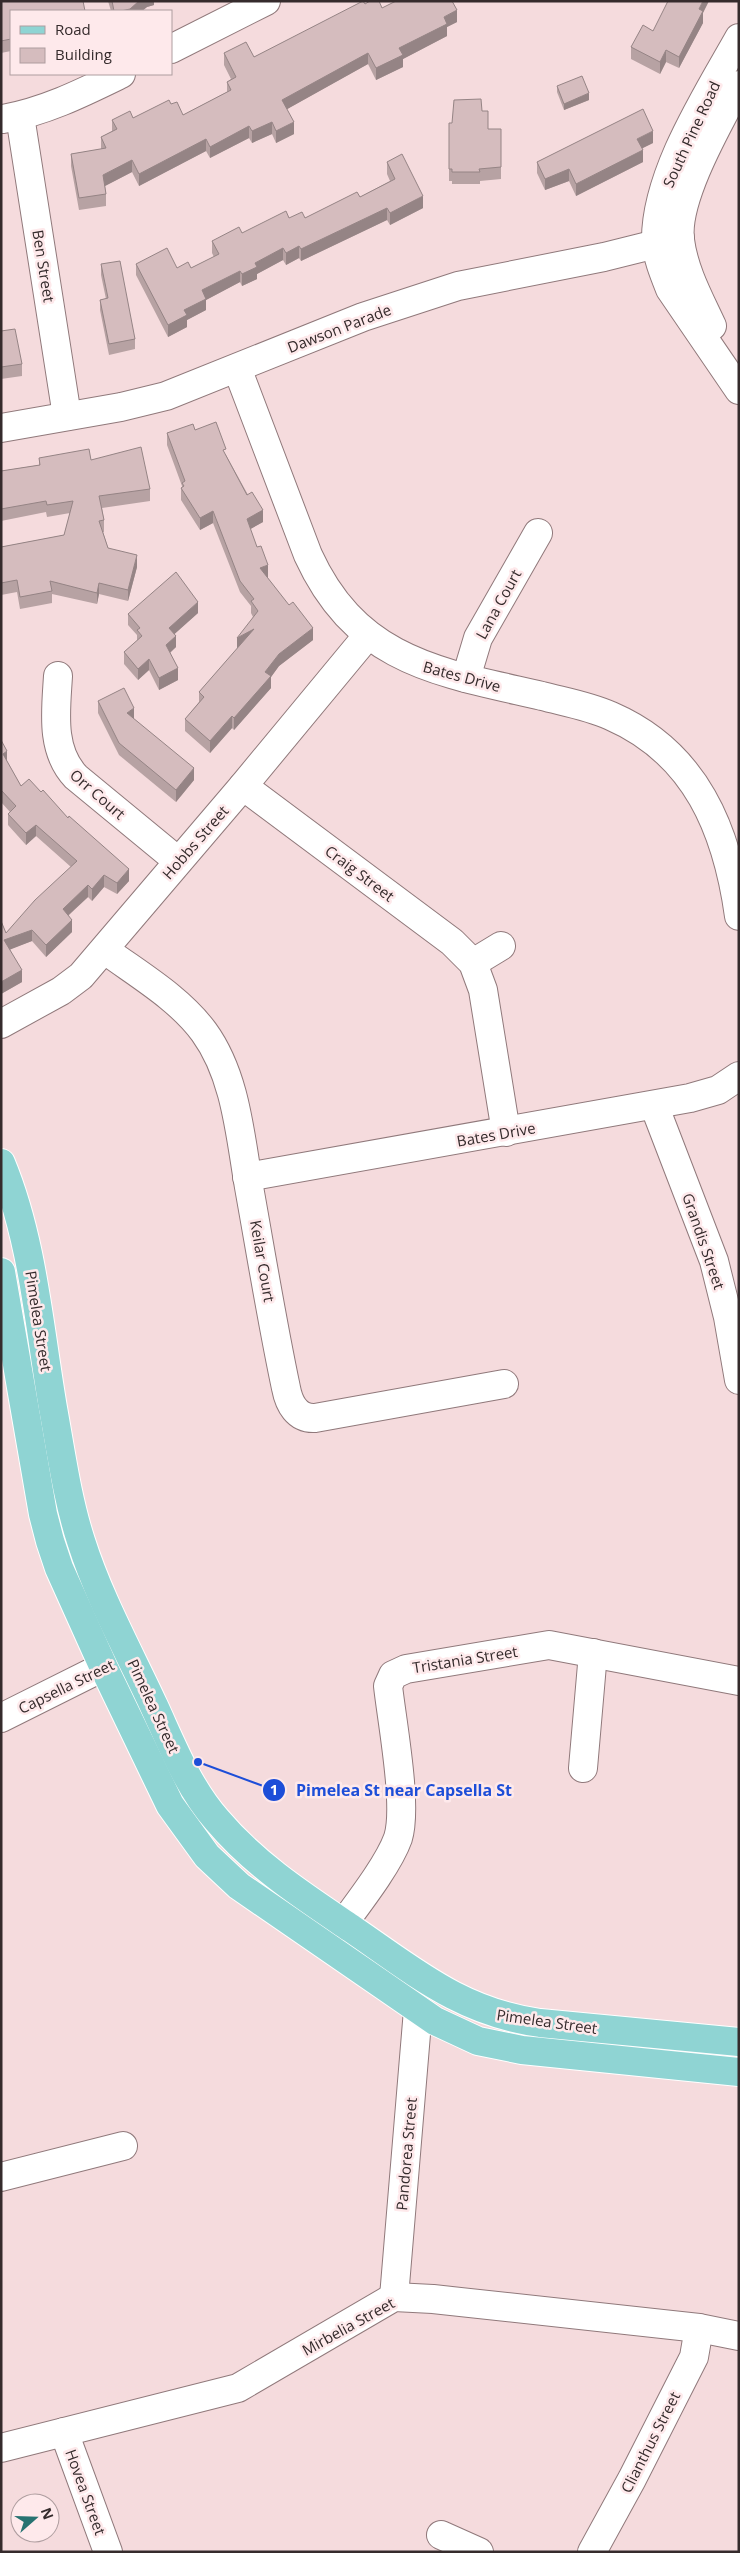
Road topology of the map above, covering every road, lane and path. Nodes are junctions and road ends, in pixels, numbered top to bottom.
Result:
1 (266, 1) edge
2 (739, 38) edge
3 (172, 48) edge
4 (119, 75) edge
5 (739, 85) edge
6 (10, 117) edge
7 (668, 241) junction
8 (237, 368) junction
9 (739, 384) edge
10 (739, 390) edge
11 (67, 416) junction
12 (1, 428) edge
13 (538, 533) dead end
14 (368, 635) junction
15 (58, 676) dead end
16 (466, 678) junction
17 (244, 786) junction
18 (178, 861) junction
19 (739, 916) edge
20 (501, 946) dead end
21 (105, 950) junction
22 (473, 963) junction
23 (1, 1024) edge
24 (739, 1076) edge
25 (654, 1105) junction
26 (506, 1132) junction
27 (1, 1163) edge
28 (248, 1177) junction
29 (1, 1272) edge
30 (739, 1380) edge
31 (504, 1384) dead end
32 (593, 1653) junction
33 (130, 1654) junction
34 (104, 1668) junction
35 (739, 1681) edge
36 (1, 1718) edge
37 (583, 1768) dead end
38 (343, 1923) junction
39 (328, 1946) junction
40 (418, 2010) junction
41 (739, 2042) edge
42 (739, 2072) edge
43 (123, 2146) dead end
44 (1, 2177) edge
45 (394, 2297) junction
46 (699, 2328) junction
47 (739, 2336) edge
48 (64, 2432) junction
49 (1, 2448) edge
50 (441, 2535) dead end
51 (108, 2552) edge
52 (479, 2552) edge
53 (592, 2552) edge

1 - 3 street
2 - 7 street, South Pine Road
4 - 6 street
5 - 7 street, South Pine Road
6 - 11 street, Ben Street
7 - 8 street, Dawson Parade
7 - 9 street, South Pine Road
7 - 10 street, South Pine Road
8 - 11 street, Dawson Parade
8 - 14 street, Bates Drive
11 - 12 street, Dawson Parade
13 - 16 street, Lana Court
14 - 16 street, Bates Drive
14 - 17 street, Hobbs Street
15 - 18 street, Orr Court
16 - 19 street, Bates Drive
17 - 18 street, Hobbs Street
17 - 22 street, Craig Street
18 - 21 street, Hobbs Street
20 - 22 street
21 - 23 street, Hobbs Street
21 - 28 street, Keilar Court
22 - 26 street, Craig Street
24 - 25 street, Bates Drive
25 - 26 street, Bates Drive
25 - 30 street, Grandis Street
26 - 28 street, Bates Drive
27 - 33 main road, Pimelea Street
28 - 31 street, Keilar Court
29 - 34 main road, Pimelea Street
32 - 35 street, Tristania Street
32 - 37 street
32 - 38 street, Tristania Street
33 - 34 street, Capsella Street
33 - 38 main road, Pimelea Street
34 - 36 street, Capsella Street
34 - 39 main road, Pimelea Street
38 - 39 street, Tristania Street
38 - 41 main road, Pimelea Street
39 - 40 main road, Pimelea Street
40 - 42 main road, Pimelea Street
40 - 45 street, Pandorea Street
43 - 44 street
45 - 46 street, Mirbelia Street
45 - 48 street, Mirbelia Street
46 - 47 street, Mirbelia Street
46 - 53 street, Clianthus Street
48 - 49 street, Mirbelia Street
48 - 51 street, Hovea Street
50 - 52 street

